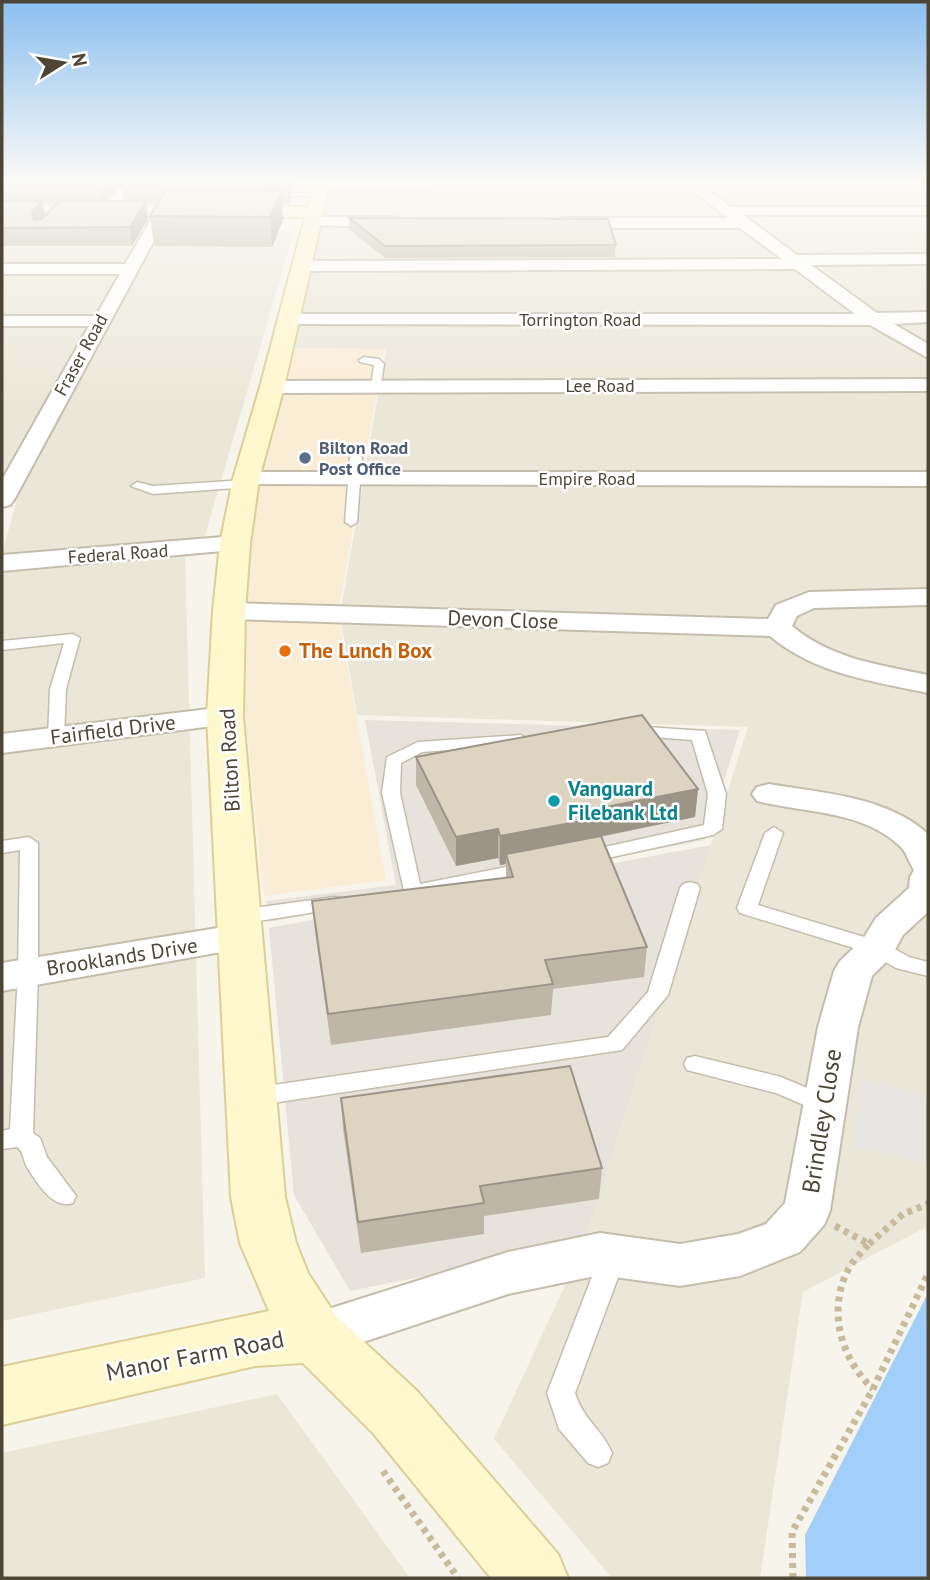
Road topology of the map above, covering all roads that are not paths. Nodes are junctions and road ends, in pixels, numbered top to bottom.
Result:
1 (137, 256) edge
2 (304, 256) edge
3 (791, 256) edge
4 (928, 259) edge
5 (800, 262) junction
6 (301, 266) junction
7 (2, 269) edge
8 (129, 269) junction
9 (928, 317) edge
10 (872, 318) junction
11 (288, 319) junction
12 (2, 321) edge
13 (100, 321) junction
14 (928, 352) edge
15 (364, 360) dead end
16 (928, 385) edge
17 (272, 387) junction
18 (376, 387) junction
19 (356, 468) junction
20 (928, 479) edge
21 (246, 482) junction
22 (137, 486) dead end
23 (2, 500) edge
24 (351, 522) dead end
25 (235, 544) junction
26 (2, 563) edge
27 (928, 597) edge
28 (229, 611) junction
29 (777, 628) junction
30 (2, 645) edge
31 (928, 684) edge
32 (225, 716) junction
33 (615, 732) edge
34 (56, 737) junction
35 (545, 738) edge
36 (2, 744) edge
37 (769, 794) dead end
38 (792, 818) junction
39 (2, 847) edge
40 (927, 857) edge
41 (569, 861) edge
42 (543, 866) edge
43 (690, 888) dead end
44 (358, 900) edge
45 (241, 927) junction
46 (877, 948) junction
47 (928, 968) edge
48 (15, 975) edge
49 (695, 1064) dead end
50 (252, 1097) junction
51 (825, 1105) junction
52 (11, 1139) edge
53 (64, 1196) dead end
54 (613, 1256) junction
55 (315, 1335) junction
56 (2, 1396) edge
57 (598, 1453) dead end
58 (534, 1578) edge

1 - 8 street, Fraser Road
2 - 6 street, Bilton Road
3 - 5 street
4 - 5 street
5 - 6 street
5 - 10 street
6 - 11 street, Bilton Road
7 - 8 street
8 - 13 street, Fraser Road
9 - 10 street, Torrington Road
10 - 11 street, Torrington Road
10 - 14 street
11 - 17 street, Bilton Road
12 - 13 street
13 - 23 street, Fraser Road
15 - 18 lane
16 - 18 street, Lee Road
17 - 18 street, Lee Road
17 - 21 street, Bilton Road
19 - 20 street, Empire Road
19 - 21 street, Empire Road
19 - 24 lane
21 - 22 lane
21 - 25 street, Bilton Road
25 - 26 street, Federal Road
25 - 28 street, Bilton Road
27 - 29 street
28 - 29 street, Devon Close
28 - 32 street, Bilton Road
29 - 31 street
30 - 34 lane
32 - 34 street, Fairfield Drive
32 - 45 street, Bilton Road
33 - 41 lane
34 - 36 street, Fairfield Drive
35 - 42 lane
37 - 38 street, Brindley Close
38 - 40 street, Brindley Close
38 - 46 lane
39 - 48 lane
40 - 46 street, Brindley Close
43 - 50 lane
44 - 45 lane
45 - 48 street, Brooklands Drive
45 - 50 street, Bilton Road
46 - 47 lane
46 - 51 street, Brindley Close
48 - 52 lane
49 - 51 lane
50 - 55 street, Bilton Road
51 - 54 street, Brindley Close
52 - 53 lane
54 - 55 street, Brindley Close
54 - 57 lane
55 - 56 street, Manor Farm Road
55 - 58 street, Manor Farm Road

